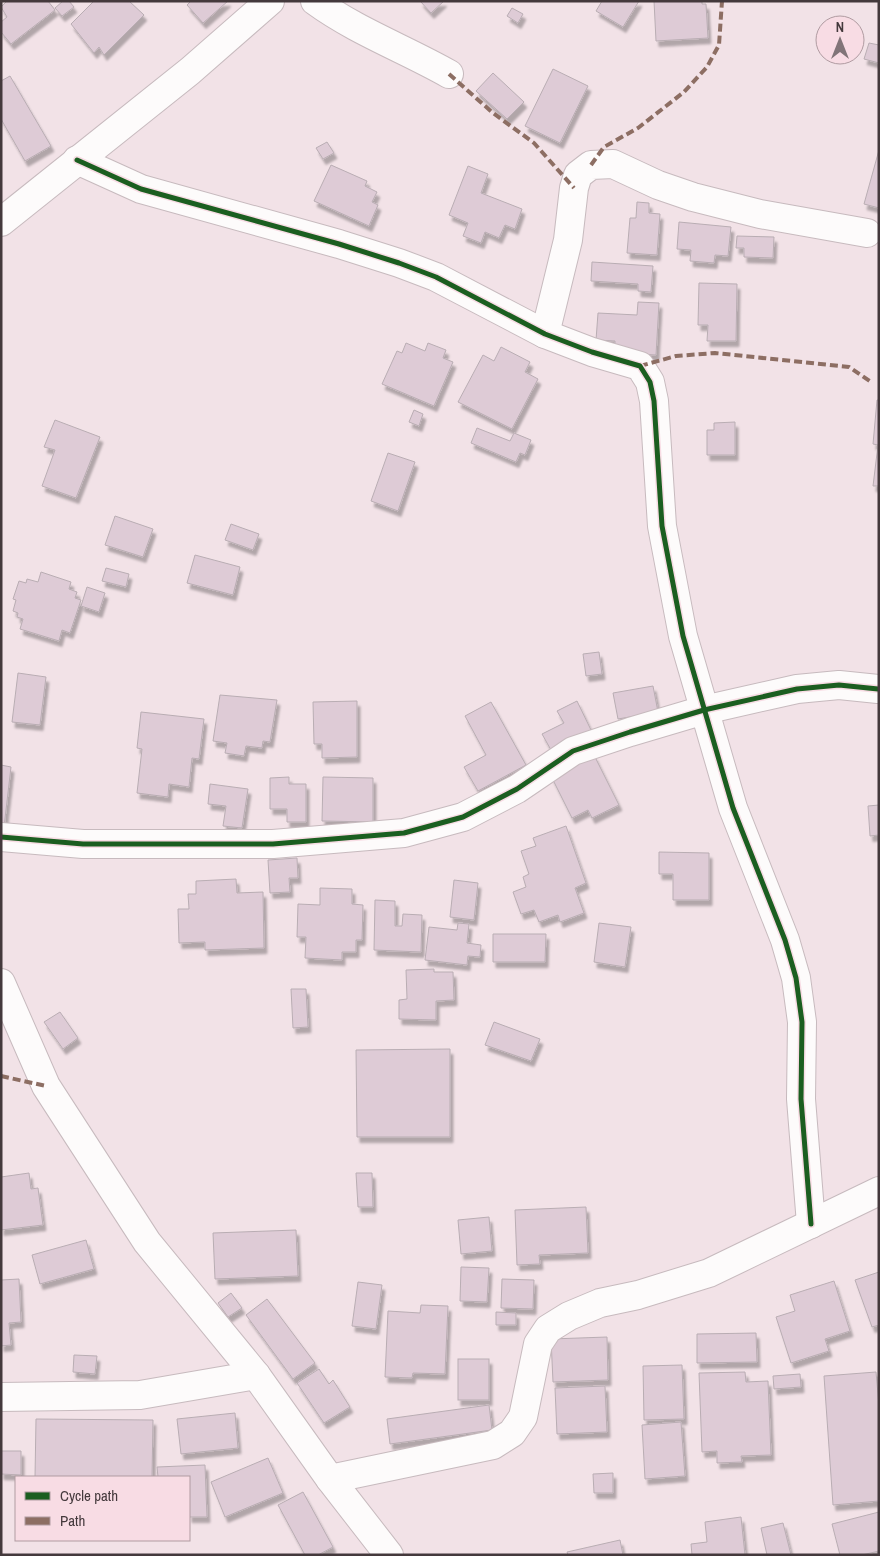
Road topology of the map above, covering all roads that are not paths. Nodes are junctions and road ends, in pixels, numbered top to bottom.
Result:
1 (270, 1) edge
2 (315, 1) edge
3 (449, 74) dead end
4 (77, 160) junction
5 (1, 222) edge
6 (867, 233) dead end
7 (545, 334) junction
8 (878, 689) edge
9 (704, 710) junction
10 (1, 837) edge
11 (1, 983) edge
12 (879, 1191) edge
13 (811, 1224) junction
14 (256, 1376) junction
15 (1, 1397) edge
16 (330, 1479) junction
17 (389, 1555) edge

1 - 4 street
2 - 3 street
4 - 5 street
4 - 7 street
6 - 7 street
7 - 9 street
8 - 9 street
9 - 10 street
9 - 13 street
11 - 14 street
12 - 13 street
13 - 16 street
14 - 15 street
14 - 16 street
16 - 17 street

